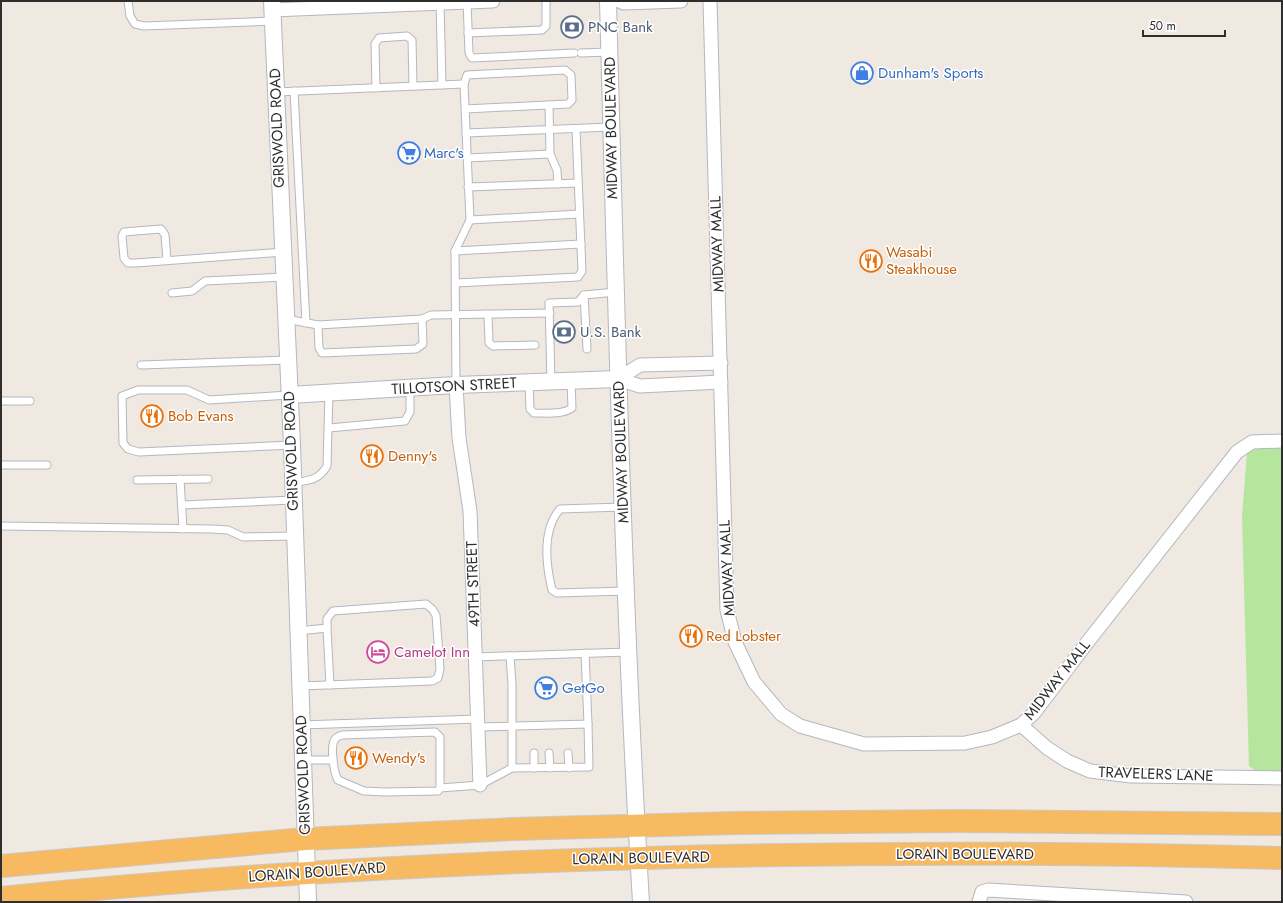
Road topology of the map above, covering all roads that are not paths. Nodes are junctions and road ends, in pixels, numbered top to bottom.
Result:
1 (128, 1) edge
2 (493, 1) edge
3 (546, 1) edge
4 (608, 1) edge
5 (619, 1) edge
6 (681, 1) edge
7 (710, 1) edge
8 (440, 2) edge
9 (467, 2) edge
10 (272, 11) edge
11 (468, 33) junction
12 (609, 52) junction
13 (464, 84) junction
14 (442, 85) junction
15 (413, 86) junction
16 (376, 88) junction
17 (294, 91) junction
18 (276, 92) junction
19 (549, 105) junction
20 (465, 109) junction
21 (610, 127) junction
22 (576, 129) junction
23 (550, 130) junction
24 (466, 133) junction
25 (550, 154) junction
26 (467, 158) junction
27 (578, 183) junction
28 (558, 184) junction
29 (468, 187) junction
30 (579, 214) junction
31 (470, 220) junction
32 (580, 244) junction
33 (455, 250) junction
34 (283, 252) junction
35 (167, 260) junction
36 (284, 277) junction
37 (456, 283) junction
38 (616, 292) junction
39 (172, 293) dead end
40 (584, 295) junction
41 (550, 313) junction
42 (488, 314) junction
43 (457, 315) junction
44 (286, 319) junction
45 (422, 319) junction
46 (306, 323) junction
47 (318, 325) junction
48 (535, 345) dead end
49 (587, 349) dead end
50 (288, 360) junction
51 (721, 362) junction
52 (140, 365) dead end
53 (618, 379) junction
54 (571, 381) junction
55 (529, 382) junction
56 (551, 382) junction
57 (721, 382) junction
58 (456, 385) junction
59 (410, 388) junction
60 (329, 393) junction
61 (289, 395) junction
62 (1, 401) edge
63 (30, 401) dead end
64 (329, 428) junction
65 (1282, 441) edge
66 (292, 445) junction
67 (1, 464) edge
68 (47, 465) dead end
69 (180, 479) junction
70 (208, 479) dead end
71 (137, 480) dead end
72 (293, 483) junction
73 (293, 500) junction
74 (182, 505) junction
75 (622, 507) junction
76 (1, 526) edge
77 (183, 529) junction
78 (295, 536) junction
79 (626, 591) junction
80 (327, 628) junction
81 (298, 631) junction
82 (628, 652) junction
83 (585, 654) junction
84 (510, 656) junction
85 (476, 657) junction
86 (330, 685) junction
87 (300, 686) junction
88 (478, 723) junction
89 (588, 724) junction
90 (301, 725) junction
91 (1021, 725) junction
92 (512, 726) junction
93 (534, 753) dead end
94 (549, 753) dead end
95 (568, 753) dead end
96 (303, 760) junction
97 (333, 760) junction
98 (512, 768) junction
99 (534, 768) junction
100 (550, 768) junction
101 (568, 768) junction
102 (1282, 778) edge
103 (480, 785) junction
104 (440, 788) junction
105 (1282, 824) edge
106 (636, 826) junction
107 (305, 840) junction
108 (638, 856) junction
109 (1282, 858) edge
110 (1, 866) edge
111 (307, 872) junction
112 (981, 897) edge
113 (1, 898) edge
114 (308, 902) edge
115 (641, 902) edge
116 (1186, 902) edge

1 - 10 lane
2 - 9 street
3 - 11 lane
4 - 12 street, MIDWAY BOULEVARD
5 - 6 street
7 - 51 street, MIDWAY MALL
8 - 9 street
8 - 10 street
8 - 14 lane
9 - 11 lane
10 - 18 street, GRISWOLD ROAD
11 - 12 lane
12 - 21 street, MIDWAY BOULEVARD
13 - 14 lane
13 - 19 lane
13 - 20 lane
14 - 15 lane
15 - 16 lane
15 - 16 lane
16 - 17 lane
17 - 18 lane
17 - 46 lane
18 - 34 street, GRISWOLD ROAD
19 - 20 lane
19 - 23 lane
20 - 24 lane
21 - 22 lane
21 - 38 street, MIDWAY BOULEVARD
22 - 23 lane
22 - 27 lane
23 - 24 lane
23 - 25 lane
24 - 26 lane
25 - 26 lane
25 - 28 lane
26 - 29 lane
27 - 28 lane
27 - 30 lane
28 - 29 lane
29 - 31 lane
30 - 31 lane
30 - 32 lane
31 - 33 lane
32 - 33 lane
32 - 37 lane
33 - 37 lane
34 - 35 lane
34 - 36 street, GRISWOLD ROAD
35 - 35 lane
36 - 39 lane
36 - 44 street, GRISWOLD ROAD
37 - 43 lane
38 - 40 lane
38 - 53 street, MIDWAY BOULEVARD
40 - 41 lane
40 - 49 lane
41 - 42 lane
41 - 56 lane
42 - 43 lane
42 - 48 lane
43 - 45 lane
43 - 58 lane
44 - 46 lane
44 - 50 street, GRISWOLD ROAD
45 - 47 lane
45 - 47 lane
46 - 47 lane
50 - 52 lane
50 - 61 street, GRISWOLD ROAD
51 - 53 street
51 - 57 street, MIDWAY MALL
53 - 54 street, TILLOTSON STREET
53 - 57 street, TILLOTSON STREET
53 - 75 street, MIDWAY BOULEVARD
54 - 55 lane
54 - 56 street, TILLOTSON STREET
55 - 56 street, TILLOTSON STREET
55 - 58 street, TILLOTSON STREET
57 - 91 street, MIDWAY MALL
58 - 59 street, TILLOTSON STREET
58 - 85 street, 49TH STREET
59 - 60 street, TILLOTSON STREET
59 - 64 lane
60 - 61 street, TILLOTSON STREET
60 - 64 lane
61 - 66 street, GRISWOLD ROAD
61 - 66 lane
62 - 63 lane
64 - 72 lane
65 - 91 street, MIDWAY MALL
66 - 72 street, GRISWOLD ROAD
67 - 68 lane
69 - 70 lane
69 - 71 lane
69 - 74 lane
72 - 73 street, GRISWOLD ROAD
73 - 74 lane
73 - 78 street, GRISWOLD ROAD
74 - 77 lane
75 - 79 street, MIDWAY BOULEVARD
75 - 79 lane
76 - 77 lane
77 - 78 lane
78 - 81 street, GRISWOLD ROAD
79 - 82 street, MIDWAY BOULEVARD
80 - 81 lane
80 - 86 lane
80 - 86 lane
81 - 87 street, GRISWOLD ROAD
82 - 83 lane
82 - 106 street, MIDWAY BOULEVARD
83 - 84 lane
83 - 89 lane
84 - 85 lane
84 - 92 lane
85 - 88 street, 49TH STREET
86 - 87 lane
87 - 90 street, GRISWOLD ROAD
88 - 90 lane
88 - 92 lane
88 - 103 street, 49TH STREET
89 - 92 lane
89 - 101 lane
90 - 96 street, GRISWOLD ROAD
91 - 102 street, TRAVELERS LANE
92 - 98 lane
93 - 99 lane
94 - 100 lane
95 - 101 lane
96 - 97 lane
96 - 107 street, GRISWOLD ROAD
97 - 104 lane
97 - 104 lane
98 - 99 lane
98 - 103 lane
99 - 100 lane
100 - 101 lane
103 - 104 lane
105 - 106 highway
106 - 107 highway
106 - 108 street, MIDWAY BOULEVARD
107 - 110 highway
107 - 111 street, GRISWOLD ROAD
108 - 109 highway, LORAIN BOULEVARD
108 - 111 highway, LORAIN BOULEVARD
108 - 115 street, MIDWAY BOULEVARD
111 - 113 highway, LORAIN BOULEVARD
111 - 114 street, GRISWOLD ROAD
112 - 116 street

